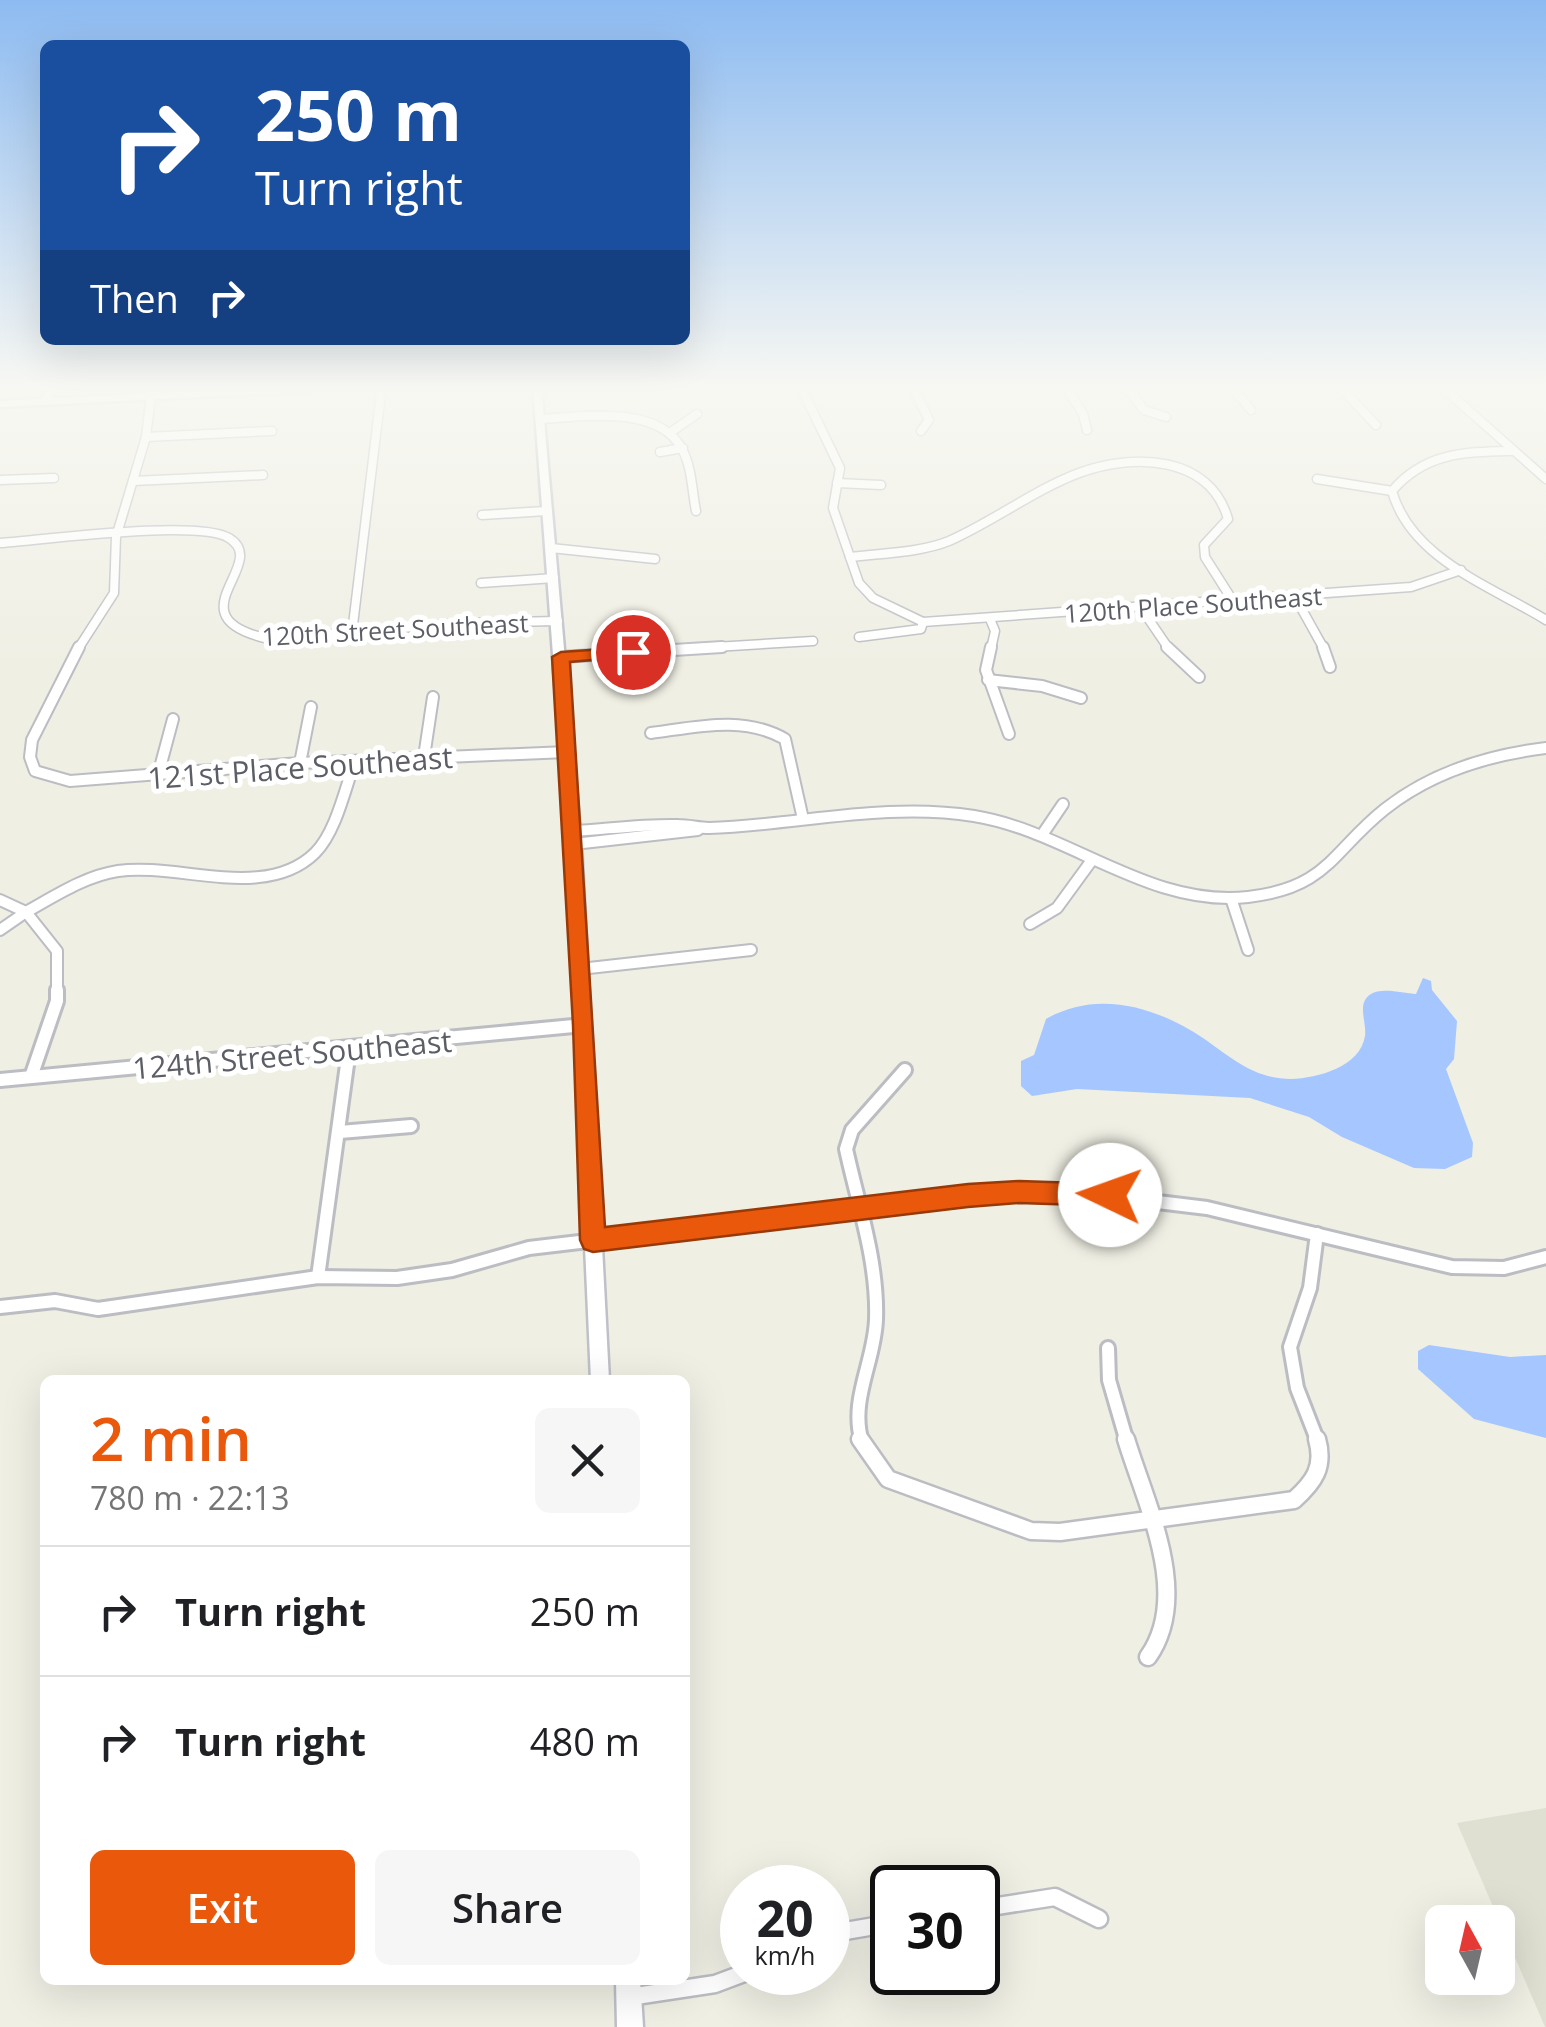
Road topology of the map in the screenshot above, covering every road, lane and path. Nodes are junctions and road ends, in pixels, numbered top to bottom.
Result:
1 (159, 480) edge
2 (371, 480) edge
3 (544, 480) edge
4 (690, 480) edge
5 (838, 480) edge
6 (1069, 480) edge
7 (1206, 480) edge
8 (1317, 480) dead end
9 (1401, 480) edge
10 (133, 481) joint
11 (837, 484) junction
12 (881, 485) dead end
13 (1392, 492) junction
14 (696, 511) dead end
15 (546, 512) junction
16 (482, 515) dead end
17 (116, 536) junction
18 (0, 543) edge
19 (551, 548) junction
20 (850, 558) junction
21 (655, 559) dead end
22 (1461, 570) junction
23 (554, 578) junction
24 (481, 583) dead end
25 (1295, 597) junction
26 (1233, 601) junction
27 (1141, 608) junction
28 (990, 618) junction
29 (1546, 620) edge
30 (558, 621) junction
31 (923, 622) junction
32 (352, 634) junction
33 (859, 637) dead end
34 (813, 641) dead end
35 (561, 657) junction
36 (1330, 667) dead end
37 (1199, 677) dead end
38 (988, 680) junction
39 (433, 697) dead end
40 (1082, 698) dead end
41 (311, 707) dead end
42 (173, 719) dead end
43 (651, 733) dead end
44 (1010, 734) dead end
45 (1546, 748) edge
46 (567, 752) junction
47 (424, 758) junction
48 (355, 760) junction
49 (300, 763) junction
50 (158, 776) junction
51 (1063, 804) dead end
52 (803, 819) junction
53 (1042, 834) junction
54 (573, 837) junction
55 (1092, 860) junction
56 (1231, 898) junction
57 (0, 900) edge
58 (26, 912) junction
59 (1030, 924) dead end
60 (0, 930) edge
61 (751, 950) dead end
62 (1248, 950) dead end
63 (580, 969) junction
64 (584, 1025) junction
65 (350, 1050) junction
66 (905, 1070) dead end
67 (31, 1077) junction
68 (0, 1080) edge
69 (411, 1126) dead end
70 (340, 1132) junction
71 (858, 1208) junction
72 (1317, 1234) junction
73 (593, 1240) junction
74 (1546, 1256) edge
75 (318, 1278) junction
76 (0, 1307) edge
77 (1108, 1348) dead end
78 (600, 1375) edge
79 (1149, 1520) junction
80 (1148, 1657) dead end
81 (1000, 1906) edge
82 (1099, 1919) dead end
83 (720, 1982) edge
84 (629, 1988) edge
85 (630, 2027) edge

1 - 10 street
2 - 32 street
3 - 15 street
4 - 14 street
5 - 11 street
6 - 20 street
7 - 26 street
8 - 13 street
9 - 13 street
10 - 17 street
11 - 12 street
11 - 20 street
13 - 22 street
15 - 16 street
15 - 19 street
17 - 18 street
17 - 32 street, 120th Street Southeast
17 - 50 street, 121st Place Southeast
19 - 21 street
19 - 23 street
20 - 31 street
22 - 25 street, 120th Place Southeast
22 - 29 street
23 - 24 street
23 - 30 street
25 - 26 street, 120th Place Southeast
25 - 36 street
26 - 27 street, 120th Place Southeast
27 - 28 street, 120th Place Southeast
27 - 37 street
28 - 31 street, 120th Place Southeast
28 - 38 street
30 - 32 street, 120th Street Southeast
30 - 35 street
31 - 33 street
34 - 35 street
35 - 46 street
38 - 40 street
38 - 44 street
39 - 47 street
41 - 49 street
42 - 50 street
43 - 52 street
45 - 56 street
46 - 47 street, 121st Place Southeast
46 - 54 street
47 - 48 street, 121st Place Southeast
48 - 49 street, 121st Place Southeast
48 - 58 street
49 - 50 street, 121st Place Southeast
51 - 53 street
52 - 53 street
52 - 54 street
53 - 55 street
54 - 63 street
55 - 56 street
55 - 59 street
56 - 62 street
57 - 58 street
58 - 60 street
58 - 67 street
61 - 63 street
63 - 64 street
64 - 65 street, 124th Street Southeast
64 - 73 street
65 - 67 street, 124th Street Southeast
65 - 70 street
66 - 71 street
67 - 68 street, 124th Street Southeast
69 - 70 street
70 - 75 street
71 - 72 street
71 - 73 street
71 - 79 street
72 - 74 street
72 - 79 street
73 - 75 street
73 - 78 street
75 - 76 street
77 - 79 street
79 - 80 street
81 - 82 street
83 - 84 street
84 - 85 street

